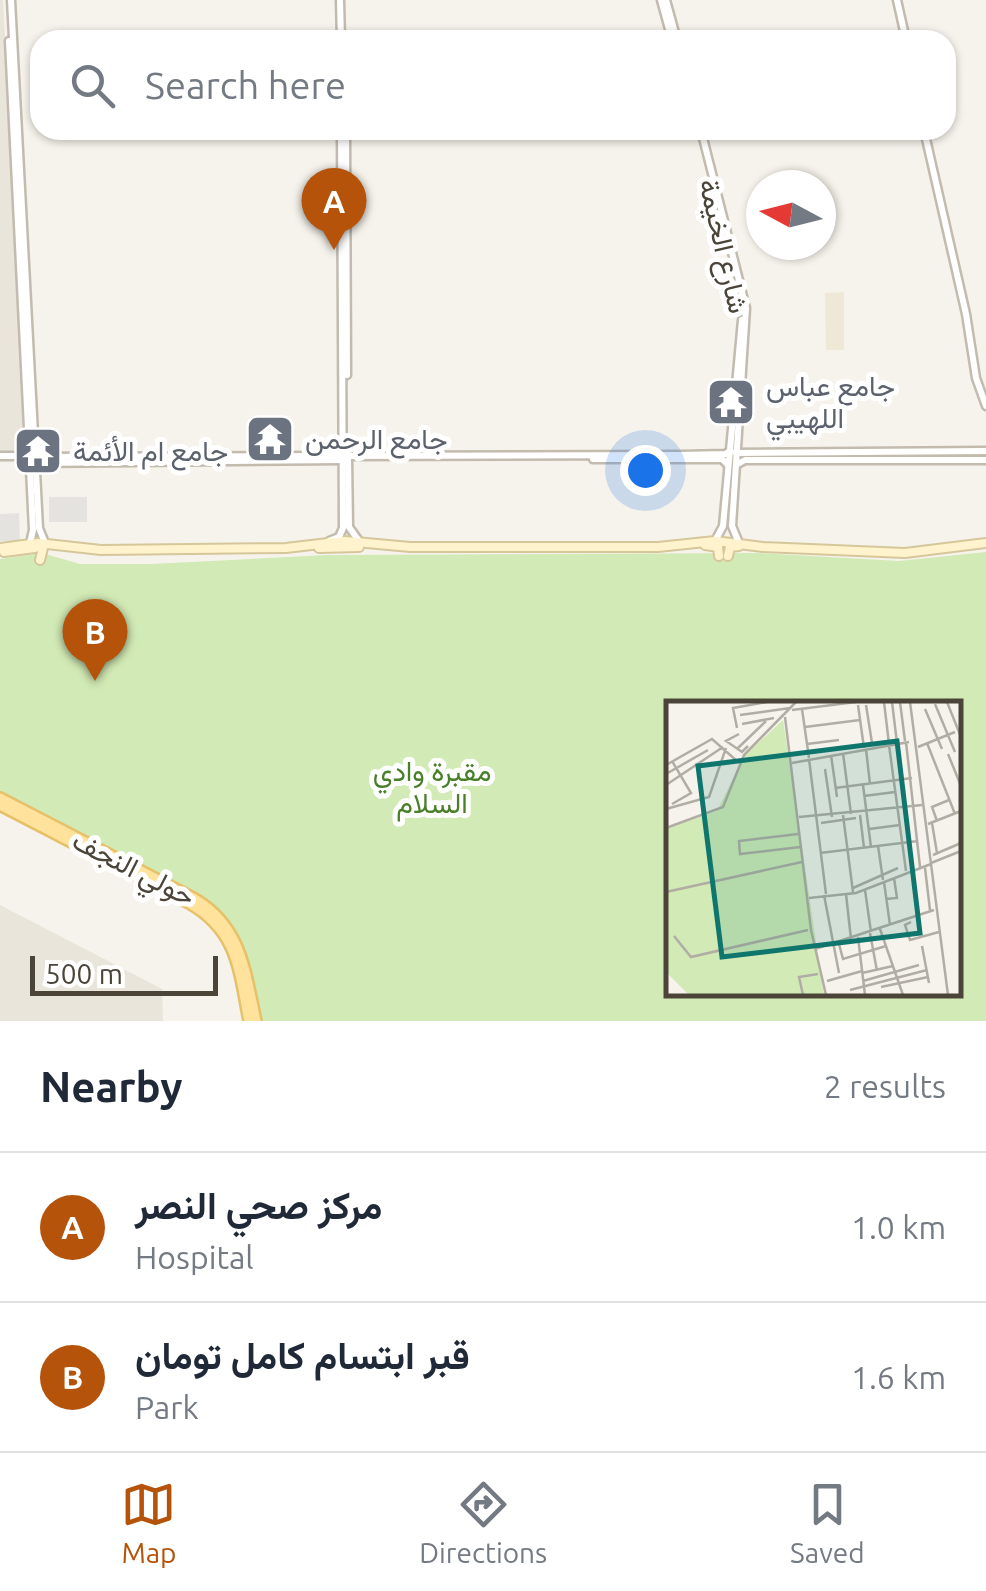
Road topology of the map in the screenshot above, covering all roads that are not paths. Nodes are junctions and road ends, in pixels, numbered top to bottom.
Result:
1 (9, 0) edge
2 (342, 0) edge
3 (663, 0) edge
4 (896, 0) edge
5 (343, 30) edge
6 (670, 30) edge
7 (904, 30) edge
8 (344, 140) edge
9 (698, 140) edge
10 (701, 140) edge
11 (926, 140) edge
12 (711, 179) junction
13 (716, 197) junction
14 (741, 360) junction
15 (740, 380) junction
16 (986, 406) edge
17 (0, 456) edge
18 (982, 456) edge
19 (749, 457) junction
20 (346, 458) junction
21 (34, 459) junction
22 (730, 459) junction
23 (722, 532) junction
24 (732, 532) junction
25 (342, 533) junction
26 (351, 533) junction
27 (715, 541) junction
28 (324, 542) junction
29 (37, 543) junction
30 (739, 544) junction
31 (352, 545) junction
32 (705, 545) junction
33 (986, 545) edge
34 (306, 548) junction
35 (390, 548) junction
36 (0, 550) edge
37 (347, 558) dead end
38 (38, 560) dead end
39 (0, 802) edge
40 (252, 1021) edge

1 - 21 street
2 - 5 street
3 - 6 street
4 - 7 street
8 - 20 street
9 - 12 street, شارع الخيمة
10 - 12 street, شارع الخيمة
11 - 16 street
12 - 13 street, شارع الخيمة
13 - 14 street, شارع الخيمة
13 - 14 street, شارع الخيمة
14 - 15 street, شارع الخيمة
15 - 22 street, شارع الخيمة
15 - 22 street, شارع الخيمة
17 - 21 street
18 - 19 street
19 - 22 street
19 - 22 street
20 - 21 street
20 - 22 street
20 - 25 street
20 - 26 street
21 - 29 street
22 - 23 street, شارع الخيمة
22 - 24 street, شارع الخيمة
23 - 24 street
23 - 27 street
24 - 30 street
25 - 26 street
25 - 28 street
26 - 31 street
27 - 30 main road
27 - 35 main road
28 - 31 main road
28 - 34 main road
29 - 34 main road
29 - 36 main road
29 - 38 main road
30 - 32 main road
30 - 32 main road
30 - 33 main road
31 - 34 main road
31 - 35 main road
31 - 37 main road
32 - 35 main road
39 - 40 main road, حولي النجف

